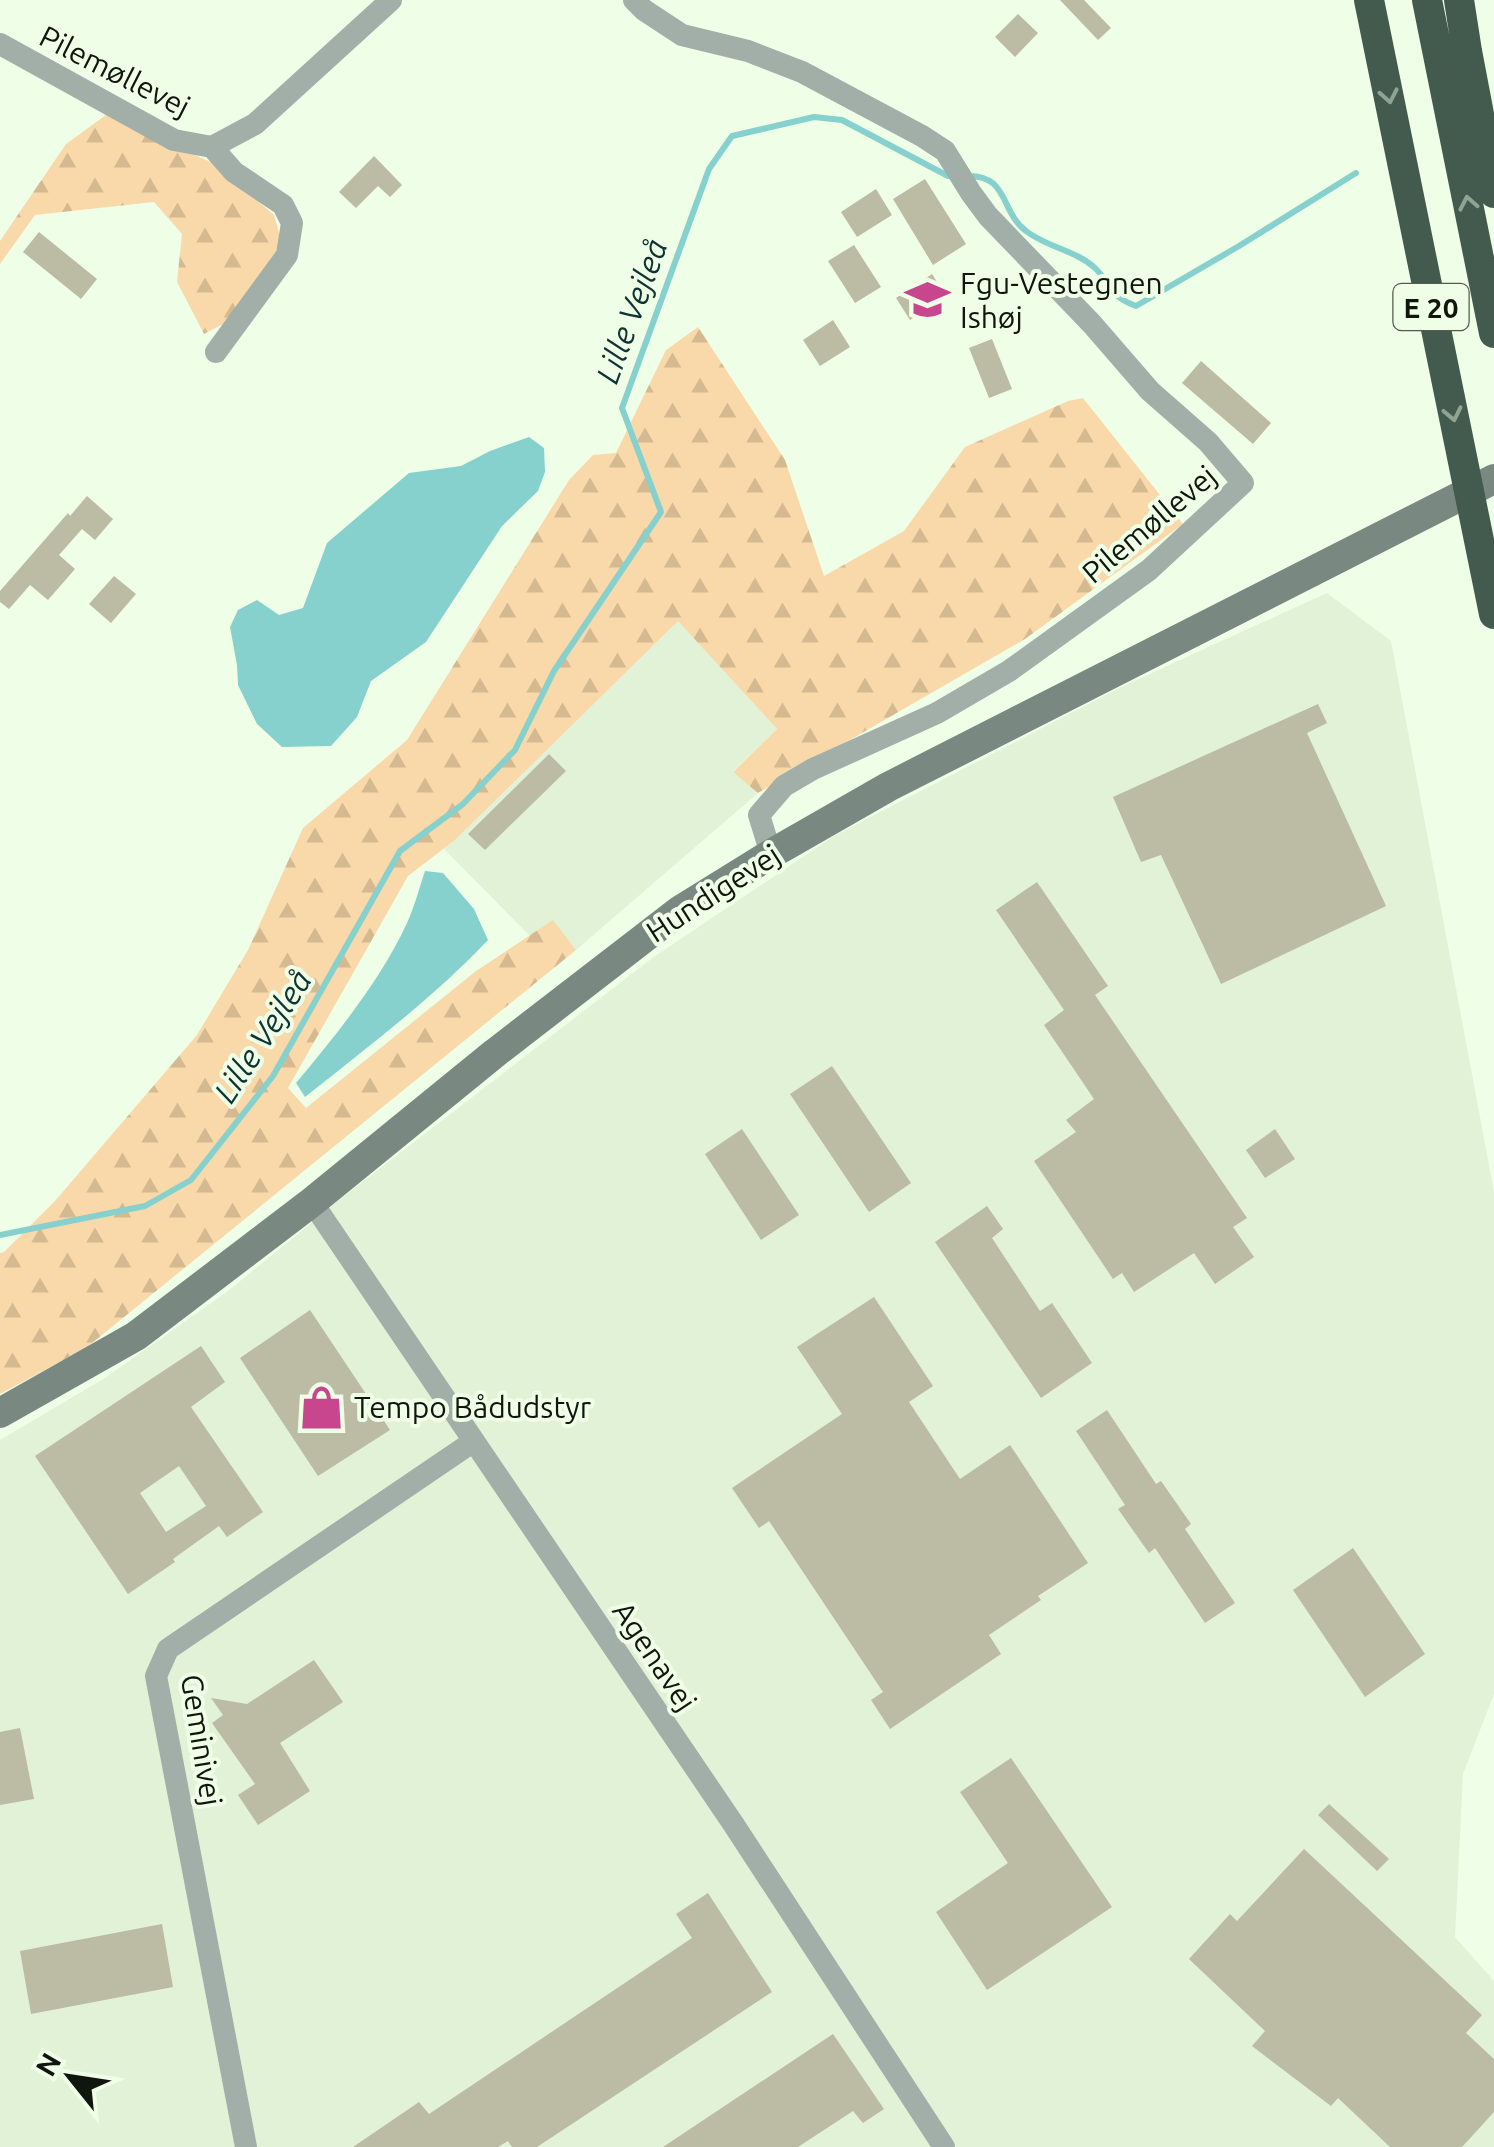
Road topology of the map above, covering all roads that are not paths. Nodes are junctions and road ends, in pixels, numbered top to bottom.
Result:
1 (391, 0) edge
2 (634, 0) edge
3 (1370, 0) edge
4 (1428, 0) edge
5 (1459, 0) edge
6 (0, 44) edge
7 (212, 147) junction
8 (1494, 192) edge
9 (1494, 333) edge
10 (216, 352) dead end
11 (1494, 479) edge
12 (1494, 614) edge
13 (771, 854) junction
14 (312, 1202) junction
15 (0, 1413) edge
16 (474, 1441) junction
17 (246, 2147) edge
18 (944, 2147) edge

1 - 7 street, Pilemøllevej
2 - 13 street, Pilemøllevej
3 -> 12 highway, E 20
9 -> 4 highway, E 20
5 - 8 highway
6 - 7 street, Pilemøllevej
7 - 10 street
11 - 13 street, Hundigevej
13 - 14 street, Hundigevej
14 - 15 street, Hundigevej
14 - 16 street, Agenavej
16 - 17 street, Geminivej
16 - 18 street, Agenavej

